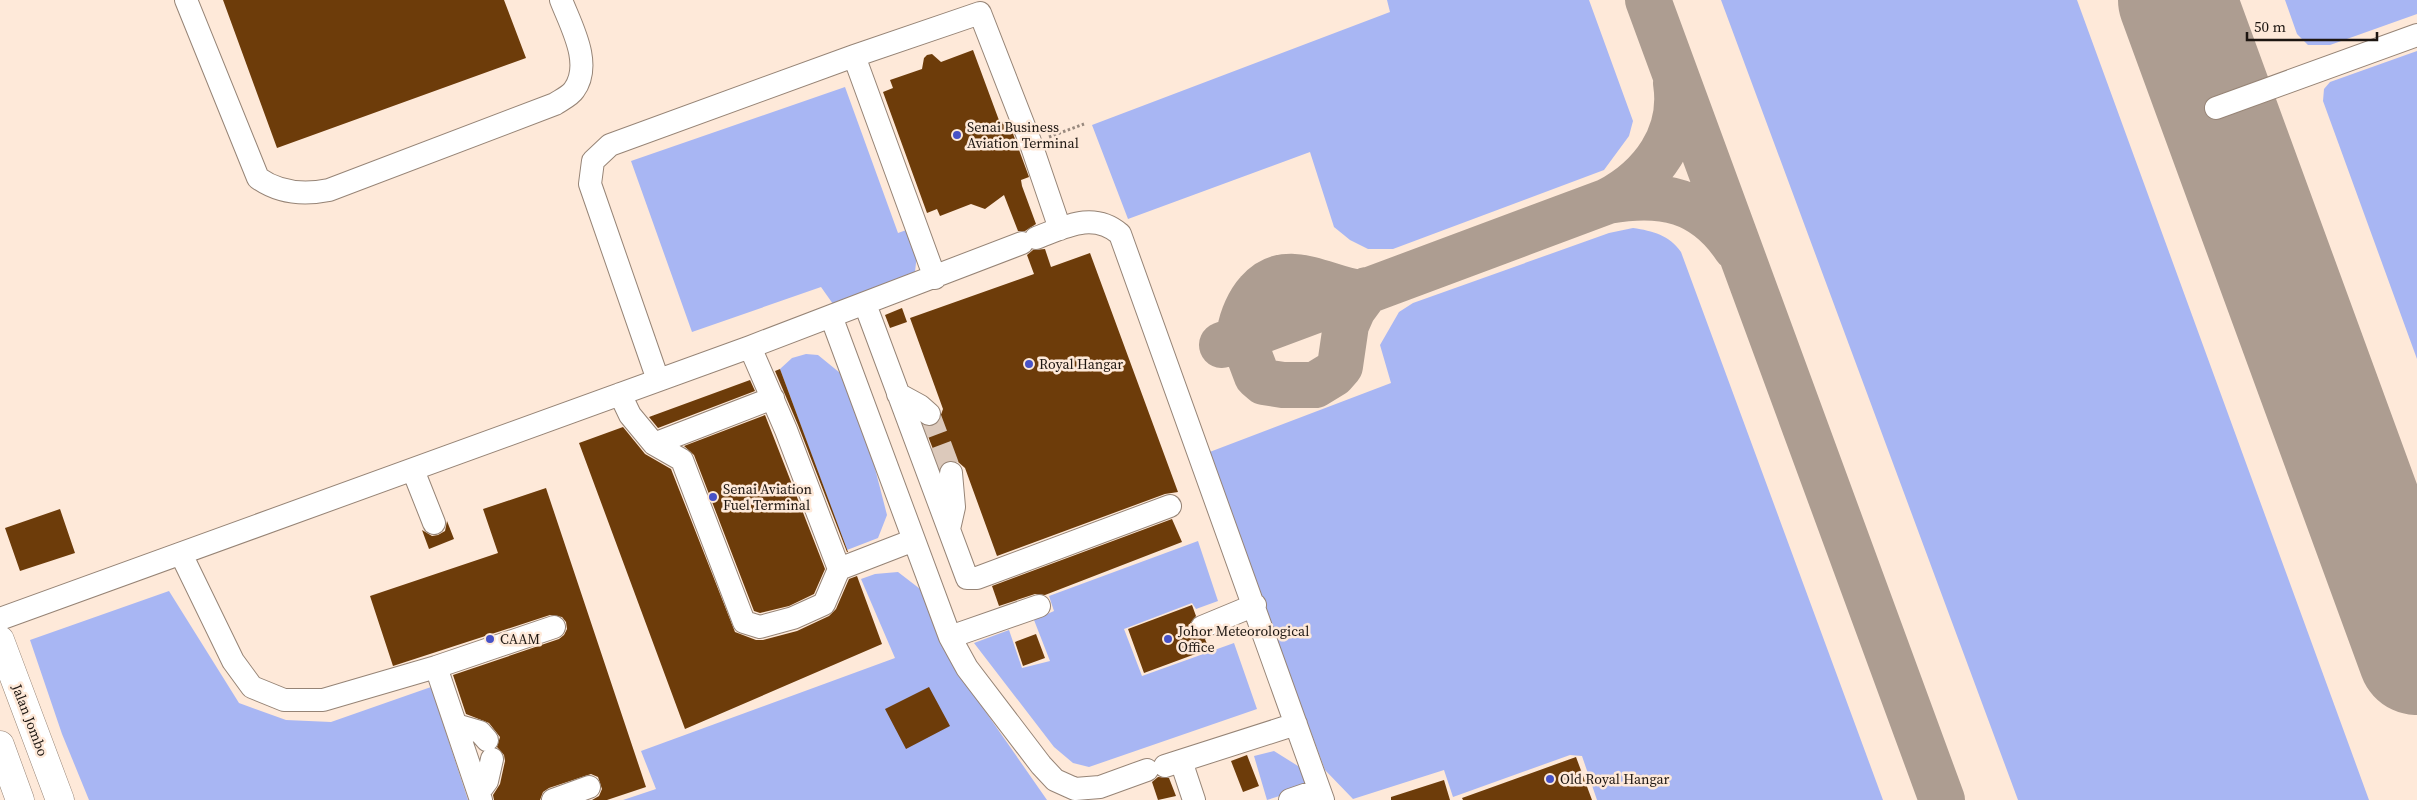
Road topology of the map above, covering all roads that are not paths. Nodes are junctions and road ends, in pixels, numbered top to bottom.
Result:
1 (186, 0) edge
2 (561, 0) edge
3 (2417, 34) edge
4 (854, 56) junction
5 (2216, 108) dead end
6 (1060, 229) junction
7 (935, 278) junction
8 (865, 304) junction
9 (831, 316) junction
10 (750, 346) junction
11 (658, 380) junction
12 (620, 394) junction
13 (898, 394) junction
14 (772, 398) junction
15 (929, 414) tunnel mouth
16 (654, 444) junction
17 (413, 470) junction
18 (951, 473) tunnel mouth
19 (1170, 506) dead end
20 (434, 523) dead end
21 (949, 532) junction
22 (914, 540) junction
23 (181, 554) junction
24 (839, 569) junction
25 (1255, 605) junction
26 (1039, 606) dead end
27 (0, 619) edge
28 (1202, 627) dead end
29 (554, 628) dead end
30 (950, 637) junction
31 (0, 640) edge
32 (436, 666) junction
33 (1296, 724) junction
34 (456, 725) junction
35 (0, 745) edge
36 (1164, 765) junction
37 (588, 787) dead end
38 (1321, 795) edge
39 (480, 796) edge
40 (20, 800) edge
41 (60, 800) edge
42 (553, 800) edge
43 (1194, 800) edge
44 (1290, 800) edge

1 - 2 lane
3 - 5 lane
4 - 6 lane
4 - 7 lane
4 - 11 lane
6 - 7 lane
6 - 25 lane
7 - 8 lane
8 - 9 lane
8 - 13 lane
9 - 10 lane
9 - 22 lane
10 - 11 lane
10 - 14 lane
11 - 12 lane
12 - 16 lane
12 - 17 lane
13 - 15 lane
13 - 21 lane
14 - 16 lane
14 - 24 lane
16 - 24 lane
17 - 20 lane
17 - 23 lane
18 - 21 lane
19 - 21 lane
22 - 24 lane
22 - 30 lane
23 - 27 lane
23 - 32 lane
25 - 28 lane
25 - 33 lane
26 - 30 lane
29 - 32 lane
30 - 36 lane
31 - 41 main road, Jalan Jombo
32 - 34 lane
33 - 36 lane
33 - 38 lane
34 - 39 lane
34 - 39 lane
35 - 40 main road
36 - 43 lane
37 - 42 lane
38 - 44 lane

